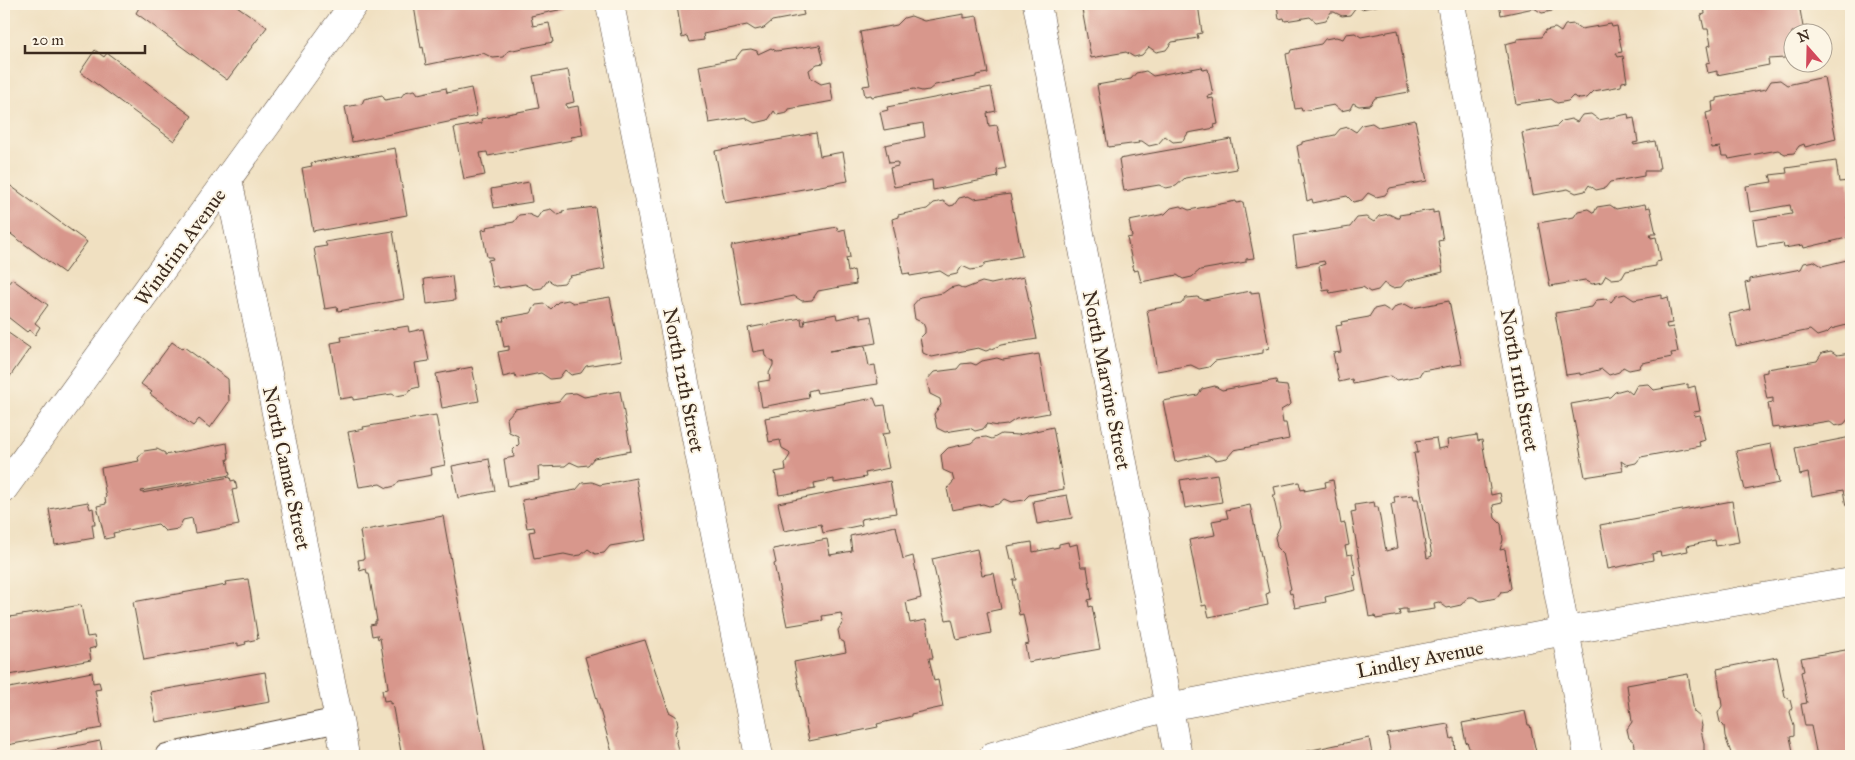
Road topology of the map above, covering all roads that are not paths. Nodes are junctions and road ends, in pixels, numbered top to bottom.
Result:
1 (354, 4) edge
2 (610, 4) edge
3 (1037, 4) edge
4 (1451, 4) edge
5 (228, 180) junction
6 (4, 488) edge
7 (1851, 582) edge
8 (1565, 631) junction
9 (1168, 707) junction
10 (339, 720) junction
11 (167, 756) edge
12 (345, 756) edge
13 (759, 756) edge
14 (994, 756) edge
15 (1178, 756) edge
16 (1588, 756) edge

1 - 5 street, Windrim Avenue
2 - 13 street, North 12th Street
3 - 9 street, North Marvine Street
4 - 8 street, North 11th Street
5 - 6 street, Windrim Avenue
5 - 10 street, North Camac Street
7 - 8 street, Lindley Avenue
8 - 9 street, Lindley Avenue
8 - 16 street, North 11th Street
9 - 14 street, Lindley Avenue
9 - 15 street, North Marvine Street
10 - 11 lane
10 - 12 street, North Camac Street

